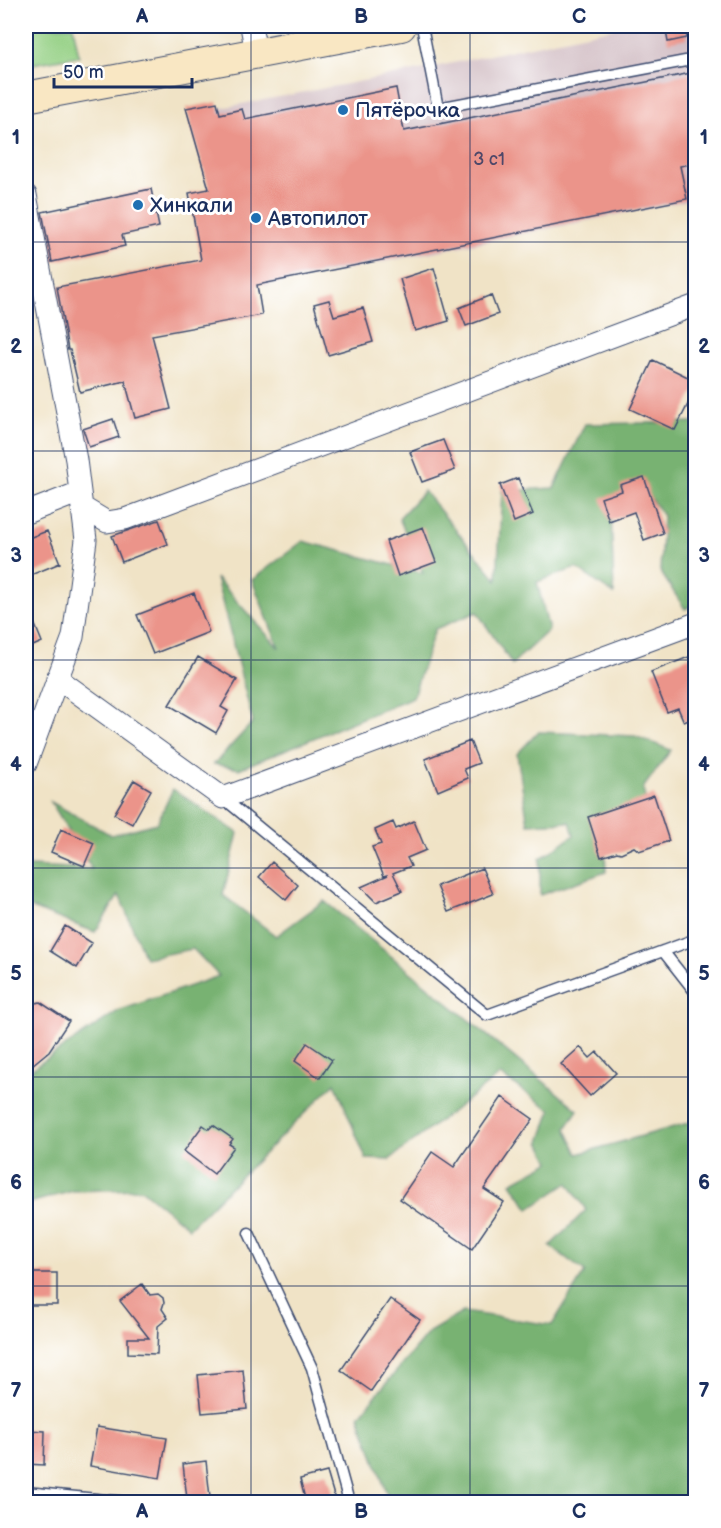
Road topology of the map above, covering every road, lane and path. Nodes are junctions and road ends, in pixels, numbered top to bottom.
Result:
1 (401, 26) edge
2 (422, 26) edge
3 (693, 26) edge
4 (696, 38) edge
5 (253, 39) edge
6 (696, 59) edge
7 (26, 97) edge
8 (26, 195) edge
9 (28, 220) edge
10 (696, 305) edge
11 (81, 500) junction
12 (26, 513) edge
13 (696, 623) edge
14 (57, 678) junction
15 (26, 764) edge
16 (223, 798) junction
17 (696, 939) edge
18 (663, 951) junction
19 (696, 993) edge
20 (249, 1233) dead end
21 (26, 1492) edge
22 (127, 1503) edge
23 (350, 1503) edge

1 - 5 main road
2 - 6 lane
3 - 4 lane
5 - 7 main road
8 - 9 street
9 - 11 street
10 - 11 street
11 - 12 street
11 - 14 street
13 - 16 street
14 - 15 street
14 - 16 street
16 - 18 lane
17 - 18 lane
18 - 19 lane
20 - 23 lane
21 - 22 lane

